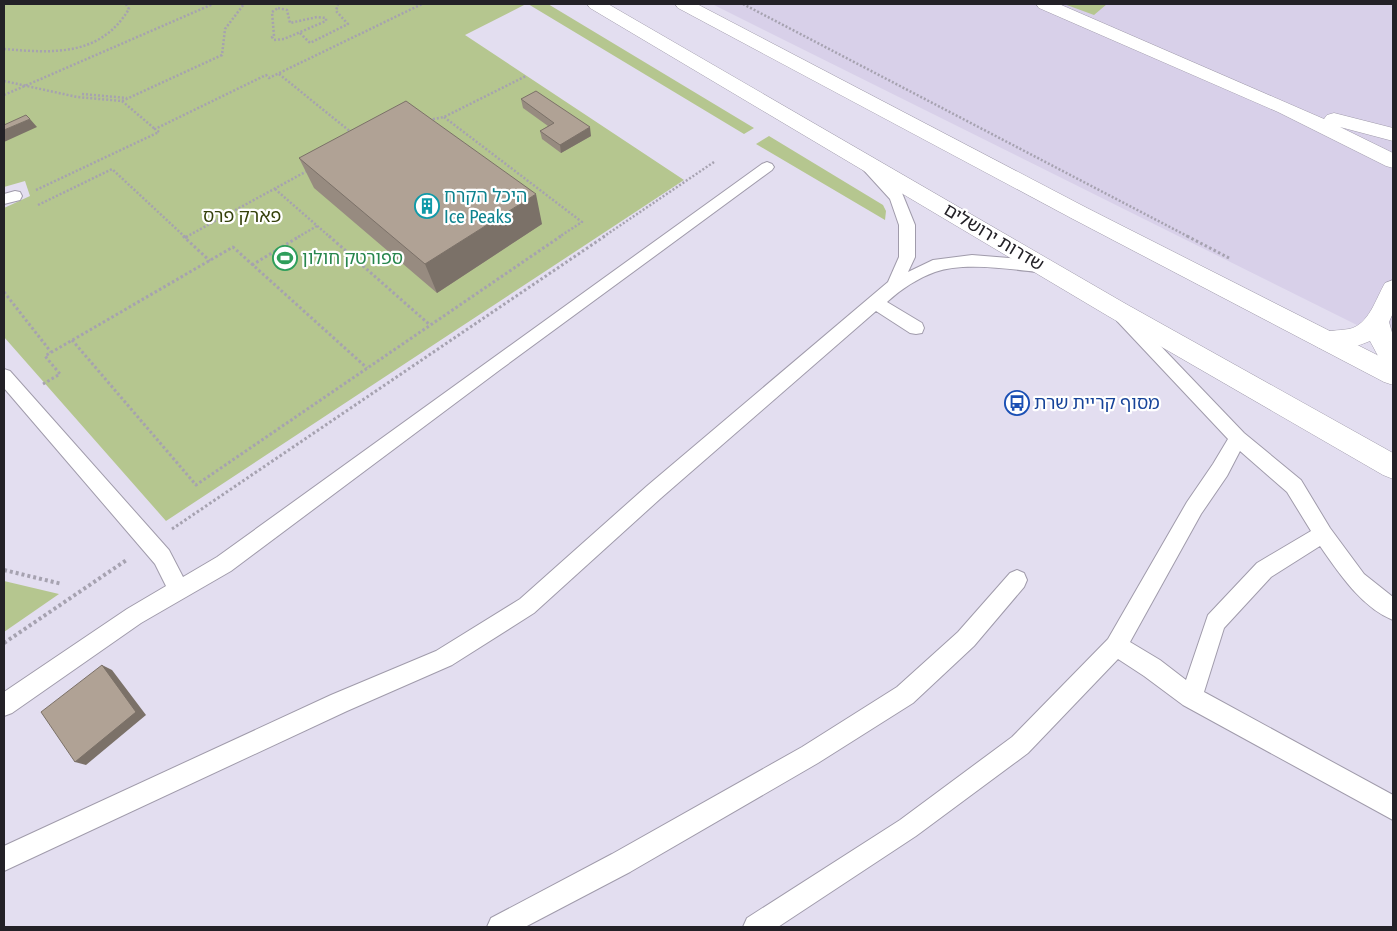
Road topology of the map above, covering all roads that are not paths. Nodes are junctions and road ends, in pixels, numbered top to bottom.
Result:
1 (596, 4) edge
2 (665, 4) edge
3 (684, 4) edge
4 (1045, 4) edge
5 (779, 54) junction
6 (1285, 108) junction
7 (1393, 134) edge
8 (858, 157) junction
9 (1393, 161) edge
10 (767, 167) dead end
11 (1046, 267) junction
12 (894, 286) junction
13 (1393, 289) edge
14 (876, 303) junction
15 (1117, 310) junction
16 (1377, 323) junction
17 (916, 328) dead end
18 (1326, 340) junction
19 (1393, 360) edge
20 (1393, 375) edge
21 (4, 376) edge
22 (1238, 438) junction
23 (1393, 466) edge
24 (1323, 534) junction
25 (1017, 580) dead end
26 (179, 590) junction
27 (1393, 610) edge
28 (1116, 646) junction
29 (1191, 697) junction
30 (4, 705) edge
31 (1393, 808) edge
32 (4, 859) edge
33 (500, 927) edge
34 (756, 927) edge

1 - 8 main road, שדרות ירושלים
2 - 5 main road
3 - 5 main road
4 - 6 main road
5 - 18 main road
6 - 7 main road
6 - 9 main road
8 - 11 main road, שדרות ירושלים
8 - 12 lane
10 - 26 lane
11 - 12 lane
11 - 15 main road, שדרות ירושלים
12 - 14 lane
13 - 16 main road
14 - 17 lane
14 - 32 lane
15 - 22 lane
15 - 23 main road, שדרות ירושלים
16 - 18 main road
16 - 19 main road
18 - 20 main road
21 - 26 lane
22 - 24 lane
22 - 28 lane
24 - 27 lane
24 - 29 lane
25 - 33 lane
26 - 30 lane
28 - 29 lane
28 - 34 lane
29 - 31 lane

